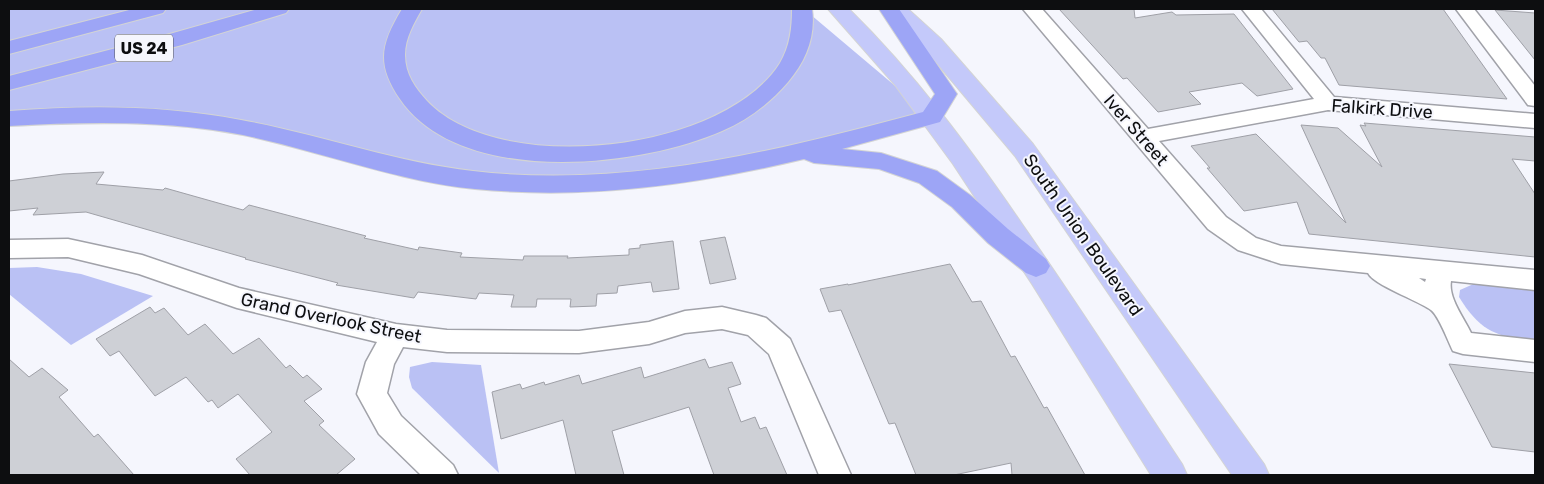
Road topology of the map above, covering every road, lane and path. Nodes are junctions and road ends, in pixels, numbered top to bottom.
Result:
1 (156, 9) edge
2 (279, 9) edge
3 (412, 9) edge
4 (802, 9) edge
5 (838, 9) edge
6 (1032, 9) edge
7 (1251, 9) edge
8 (1465, 9) edge
9 (899, 11) edge
10 (9, 48) edge
11 (9, 83) edge
12 (1535, 100) edge
13 (1328, 103) junction
14 (932, 117) junction
15 (9, 119) edge
16 (1535, 121) edge
17 (1141, 136) junction
18 (788, 154) junction
19 (9, 249) edge
20 (1365, 264) junction
21 (1036, 266) junction
22 (1441, 271) junction
23 (1535, 280) edge
24 (1442, 304) junction
25 (396, 335) junction
26 (1535, 351) edge
27 (442, 475) edge
28 (836, 475) edge
29 (1170, 475) edge
30 (1252, 475) edge

1 - 10 highway, US 24
2 - 11 highway, US 24
3 - 4 highway
5 - 14 main road
6 - 17 street, Iver Street
7 - 13 street
8 - 12 street
9 - 14 highway
9 - 30 main road, South Union Boulevard
13 - 16 street, Falkirk Drive
13 - 17 street, Falkirk Drive
14 - 18 highway
14 - 21 main road
15 - 18 highway
17 - 20 street, Iver Street
18 - 21 highway
19 - 25 street, Grand Overlook Street
20 - 22 street, Iver Street
20 - 24 street
21 - 29 main road
22 - 23 street, Iver Street
22 - 24 street
24 - 26 street
25 - 27 street
25 - 28 street, Grand Overlook Street

